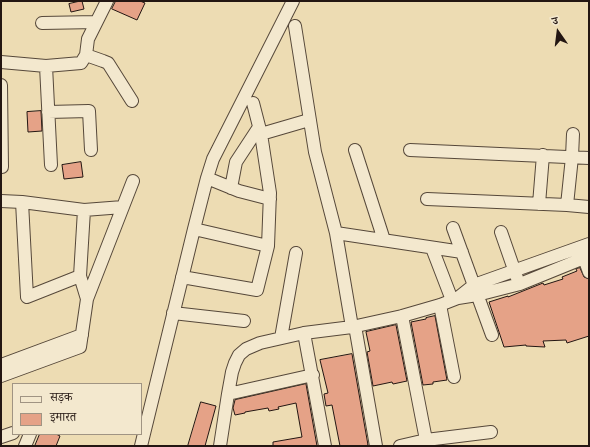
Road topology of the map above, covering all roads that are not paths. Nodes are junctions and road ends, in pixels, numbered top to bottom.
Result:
1 (107, 1) edge
2 (294, 1) edge
3 (96, 22) junction
4 (42, 23) dead end
5 (295, 26) dead end
6 (86, 55) junction
7 (1, 62) edge
8 (46, 66) junction
9 (1, 85) edge
10 (132, 102) dead end
11 (253, 103) dead end
12 (48, 112) junction
13 (309, 120) junction
14 (1, 127) edge
15 (260, 130) junction
16 (573, 134) dead end
17 (91, 150) dead end
18 (355, 150) dead end
19 (410, 150) dead end
20 (543, 155) junction
21 (572, 157) junction
22 (589, 158) edge
23 (51, 165) dead end
24 (2, 167) dead end
25 (207, 178) junction
26 (133, 181) dead end
27 (231, 188) junction
28 (270, 199) junction
29 (427, 199) dead end
30 (1, 201) edge
31 (22, 202) junction
32 (539, 204) junction
33 (567, 205) junction
34 (123, 207) junction
35 (589, 207) edge
36 (84, 210) junction
37 (453, 228) dead end
38 (194, 229) junction
39 (501, 232) dead end
40 (336, 233) junction
41 (384, 240) junction
42 (589, 244) edge
43 (268, 246) junction
44 (432, 248) junction
45 (572, 250) junction
46 (462, 252) junction
47 (296, 253) dead end
48 (583, 259) edge
49 (515, 270) junction
50 (589, 272) edge
51 (80, 276) junction
52 (182, 277) junction
53 (520, 284) junction
54 (476, 290) junction
55 (87, 299) junction
56 (455, 299) junction
57 (440, 305) junction
58 (173, 313) junction
59 (402, 316) junction
60 (244, 321) dead end
61 (353, 326) junction
62 (304, 333) junction
63 (492, 334) dead end
64 (82, 335) junction
65 (280, 338) junction
66 (1, 365) edge
67 (313, 375) junction
68 (1, 376) edge
69 (454, 377) dead end
70 (228, 394) junction
71 (491, 432) dead end
72 (12, 433) edge
73 (30, 435) edge
74 (1, 437) edge
75 (426, 440) junction
76 (25, 446) edge
77 (141, 446) edge
78 (220, 446) edge
79 (325, 446) edge
80 (376, 446) edge
81 (400, 446) edge

1 - 3 street
2 - 25 street
3 - 4 street
3 - 6 street
5 - 13 street
6 - 8 street
6 - 10 street
7 - 8 street
8 - 12 street
9 - 14 street
11 - 15 street
12 - 17 street
12 - 23 street
13 - 15 street
13 - 40 street
14 - 24 street
15 - 27 street
15 - 28 street
16 - 21 street
18 - 41 street
19 - 20 street
20 - 21 street
20 - 32 street
21 - 22 street
21 - 33 street
25 - 27 street
25 - 38 street
26 - 34 street
27 - 28 street
28 - 43 street
29 - 32 street
30 - 31 street
31 - 36 street
31 - 51 street
32 - 33 street
33 - 35 street
34 - 36 street
34 - 55 street
36 - 51 street
37 - 46 street
38 - 43 street
38 - 52 street
39 - 49 street
40 - 41 street
40 - 61 street
41 - 44 street
42 - 45 street
43 - 52 street
44 - 46 street
44 - 56 street
45 - 48 street
45 - 49 street
46 - 54 street
47 - 65 street
48 - 50 street
48 - 53 street
49 - 53 street
49 - 54 street
51 - 55 street
52 - 58 street
53 - 54 street
54 - 56 street
54 - 63 street
55 - 64 street
56 - 57 street
57 - 59 street
57 - 69 street
58 - 60 street
58 - 77 street
59 - 61 street
59 - 75 street
61 - 62 street
61 - 80 street
62 - 65 street
62 - 67 street
64 - 66 street
64 - 68 street
65 - 70 street
67 - 70 street
67 - 79 street
70 - 78 street
71 - 75 street
72 - 74 street
73 - 76 street
75 - 81 street

